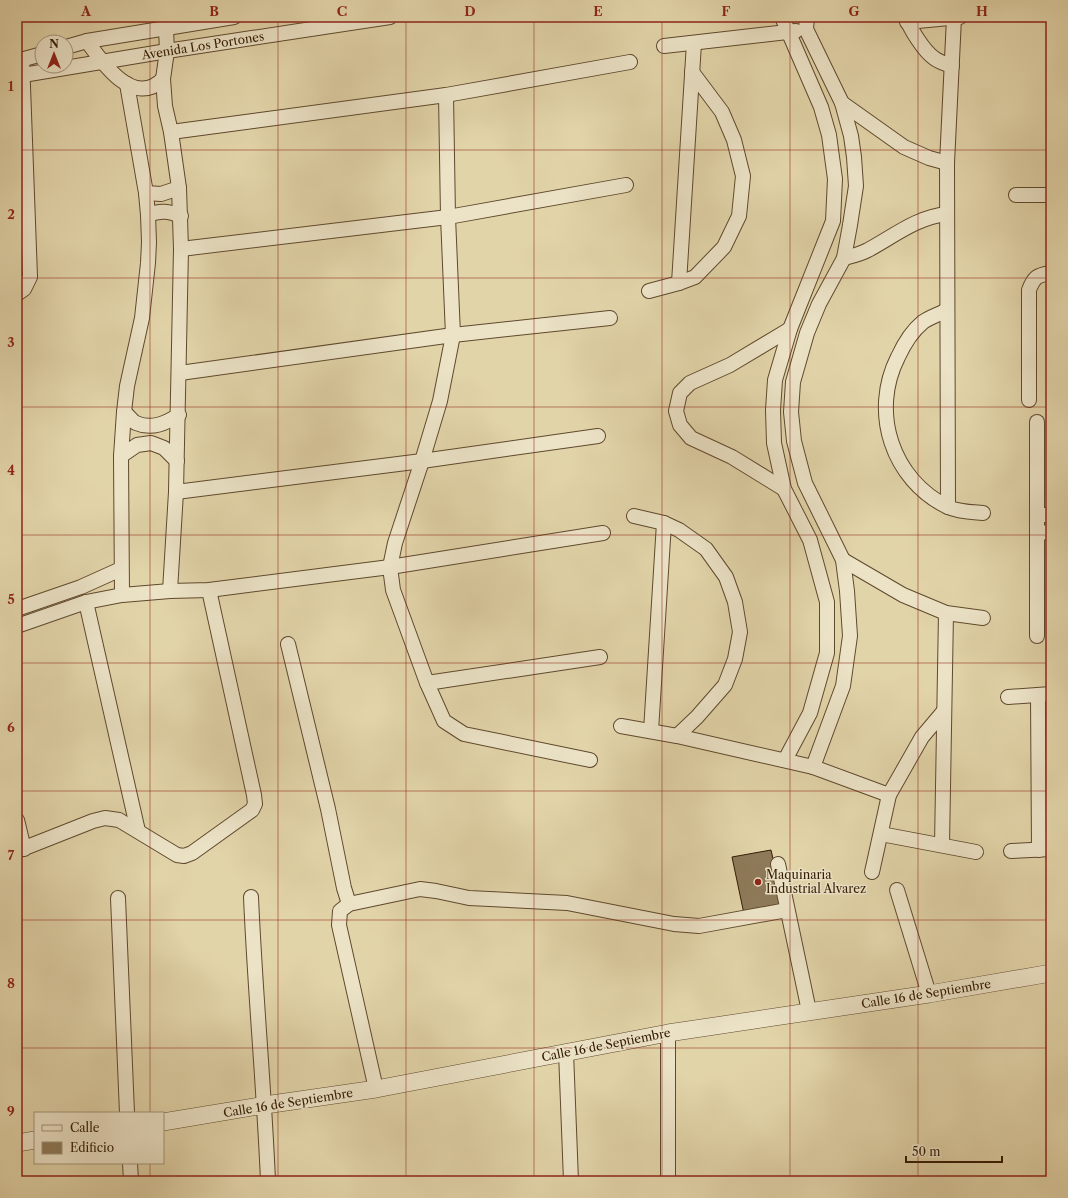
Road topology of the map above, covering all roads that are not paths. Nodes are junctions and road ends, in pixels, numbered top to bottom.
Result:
1 (234, 17) edge
2 (390, 17) edge
3 (782, 17) edge
4 (960, 17) edge
5 (954, 18) edge
6 (907, 20) edge
7 (806, 23) edge
8 (166, 28) junction
9 (788, 33) junction
10 (87, 41) junction
11 (694, 43) junction
12 (74, 45) edge
13 (664, 46) dead end
14 (167, 51) junction
15 (34, 56) edge
16 (20, 60) edge
17 (103, 62) junction
18 (630, 62) dead end
19 (952, 66) junction
20 (692, 72) junction
21 (20, 76) edge
22 (163, 79) junction
23 (127, 84) junction
24 (446, 95) junction
25 (842, 102) junction
26 (171, 132) junction
27 (947, 163) junction
28 (626, 185) dead end
29 (179, 188) junction
30 (146, 193) junction
31 (1016, 195) dead end
32 (1051, 195) edge
33 (947, 214) junction
34 (148, 215) junction
35 (181, 216) junction
36 (448, 217) junction
37 (181, 250) junction
38 (844, 258) junction
39 (1051, 274) edge
40 (679, 283) junction
41 (649, 291) dead end
42 (17, 294) edge
43 (802, 297) junction
44 (819, 304) junction
45 (947, 310) junction
46 (610, 318) dead end
47 (790, 328) junction
48 (453, 335) junction
49 (180, 374) junction
50 (1029, 400) dead end
51 (124, 412) junction
52 (179, 415) junction
53 (1037, 422) dead end
54 (598, 436) dead end
55 (121, 456) junction
56 (177, 461) junction
57 (422, 461) junction
58 (784, 489) junction
59 (176, 492) junction
60 (948, 507) junction
61 (984, 513) dead end
62 (821, 515) junction
63 (1044, 515) edge
64 (634, 516) dead end
65 (664, 523) junction
66 (803, 525) junction
67 (1044, 532) edge
68 (603, 533) dead end
69 (843, 560) junction
70 (390, 567) junction
71 (121, 569) junction
72 (209, 590) junction
73 (170, 591) junction
74 (122, 595) junction
75 (86, 602) junction
76 (17, 609) edge
77 (946, 614) junction
78 (983, 618) dead end
79 (17, 626) edge
80 (1037, 636) dead end
81 (288, 644) dead end
82 (600, 657) dead end
83 (427, 683) junction
84 (1044, 694) edge
85 (1008, 697) dead end
86 (944, 711) junction
87 (621, 726) dead end
88 (651, 731) junction
89 (677, 736) junction
90 (590, 760) dead end
91 (785, 760) junction
92 (814, 767) junction
93 (889, 795) junction
94 (17, 820) edge
95 (138, 831) junction
96 (881, 834) junction
97 (942, 845) junction
98 (20, 850) edge
99 (1045, 850) edge
100 (1011, 851) dead end
101 (976, 852) dead end
102 (778, 864) dead end
103 (872, 872) dead end
104 (897, 890) dead end
105 (251, 896) dead end
106 (118, 898) dead end
107 (349, 904) junction
108 (787, 910) junction
109 (1051, 973) edge
110 (929, 994) junction
111 (809, 1011) junction
112 (668, 1033) junction
113 (566, 1052) junction
114 (376, 1089) junction
115 (265, 1105) junction
116 (127, 1112) edge
117 (164, 1122) edge
118 (34, 1140) edge
119 (17, 1143) edge
120 (130, 1164) edge
121 (131, 1181) edge
122 (268, 1181) edge
123 (571, 1181) edge
124 (668, 1181) edge

1 - 8 street, Avenida Los Portones
2 - 14 street, Avenida Los Portones
3 - 9 street
4 - 5 street
5 - 6 street
5 - 19 street
6 - 19 street
7 - 9 street
7 - 25 street
8 - 10 street, Avenida Los Portones
8 - 14 street
9 - 11 street
9 - 43 street
10 - 12 street, Avenida Los Portones
10 - 17 street
11 - 13 street
11 - 20 street
14 - 17 street, Avenida Los Portones
14 - 22 street
15 - 16 street
16 - 21 street
17 - 21 street, Avenida Los Portones
17 - 23 street
18 - 24 street
19 - 27 street
20 - 40 street
20 - 40 street
21 - 42 street
22 - 23 street
22 - 26 street
23 - 30 street
24 - 26 street
24 - 36 street
25 - 27 street
25 - 38 street
26 - 29 street
27 - 33 street
28 - 36 street
29 - 30 street
29 - 35 street
30 - 34 street
31 - 32 street
33 - 38 street
33 - 45 street
34 - 35 street
34 - 51 street
35 - 37 street
36 - 37 street
36 - 48 street
37 - 49 street
38 - 44 street
39 - 50 street
40 - 41 street
43 - 44 street
43 - 47 street
44 - 62 street
45 - 60 street
45 - 60 street
46 - 48 street
47 - 58 street
47 - 58 street
48 - 49 street
48 - 57 street
49 - 52 street
51 - 52 street
51 - 55 street
52 - 56 street
53 - 63 street
54 - 57 street
55 - 56 street
55 - 71 street
56 - 59 street
57 - 59 street
57 - 70 street
58 - 66 street
59 - 73 street
60 - 61 street
62 - 66 street
62 - 69 street
63 - 67 street
64 - 65 street
65 - 88 street
65 - 89 street
66 - 91 street
67 - 80 street
68 - 70 street
69 - 77 street
69 - 92 street
70 - 72 street
70 - 83 street
71 - 74 street
71 - 76 street
72 - 73 street
72 - 95 street
73 - 74 street
74 - 75 street
75 - 79 street
75 - 95 street
77 - 78 street
77 - 86 street
81 - 107 street
82 - 83 street
83 - 90 street
84 - 85 street
84 - 99 street
86 - 93 street
86 - 97 street
87 - 88 street
88 - 89 street
89 - 91 street
91 - 92 street
92 - 93 street
93 - 96 street
94 - 98 street
95 - 98 street
96 - 97 street
96 - 103 street
97 - 101 street
99 - 100 street
102 - 108 street
104 - 110 street
105 - 115 street
106 - 116 street
107 - 108 street
107 - 114 street
108 - 111 street
109 - 110 street, Calle 16 de Septiembre
110 - 111 street, Calle 16 de Septiembre
111 - 112 street, Calle 16 de Septiembre
112 - 113 street, Calle 16 de Septiembre
112 - 124 street
113 - 114 street, Calle 16 de Septiembre
113 - 123 street
114 - 115 street, Calle 16 de Septiembre
115 - 117 street, Calle 16 de Septiembre
115 - 122 street
118 - 119 street
120 - 121 street

